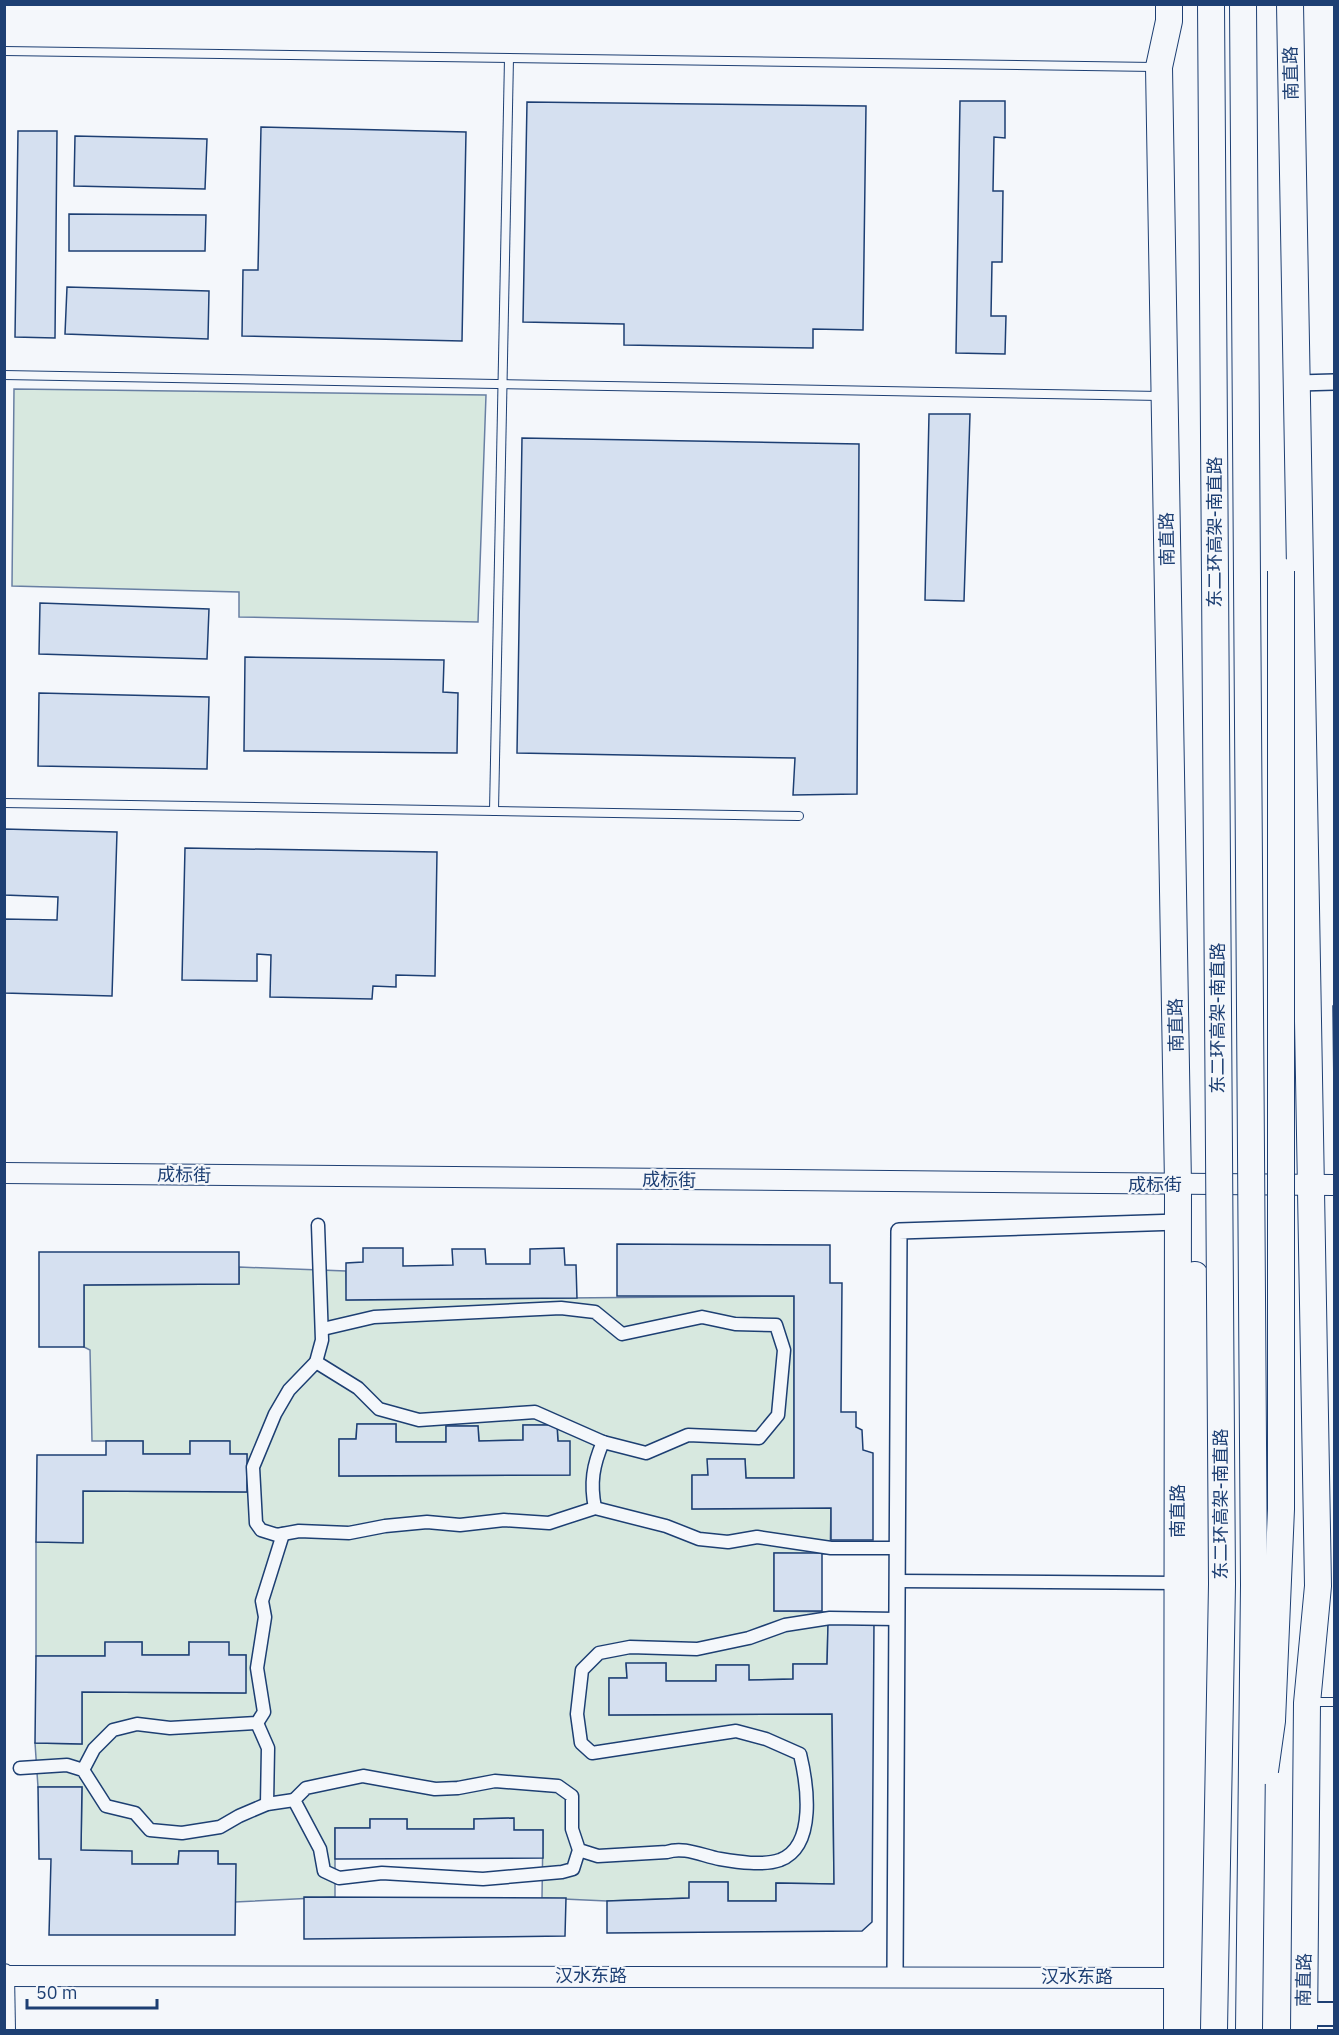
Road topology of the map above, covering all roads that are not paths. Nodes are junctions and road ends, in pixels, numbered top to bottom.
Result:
1 (1211, 4) edge
2 (1243, 4) edge
3 (1169, 13) edge
4 (1290, 13) edge
5 (4, 51) edge
6 (509, 58) junction
7 (1159, 67) junction
8 (4, 375) edge
9 (502, 382) junction
10 (1335, 382) edge
11 (1298, 393) junction
12 (1164, 396) junction
13 (4, 803) edge
14 (494, 811) junction
15 (799, 816) dead end
16 (4, 1173) edge
17 (1178, 1185) junction
18 (1324, 1185) edge
19 (1178, 1222) junction
20 (318, 1225) dead end
21 (327, 1328) dead end
22 (316, 1362) junction
23 (603, 1442) junction
24 (595, 1508) junction
25 (283, 1534) junction
26 (897, 1548) junction
27 (897, 1581) junction
28 (1178, 1583) junction
29 (897, 1619) junction
30 (1307, 1702) junction
31 (1335, 1702) edge
32 (257, 1723) junction
33 (20, 1768) dead end
34 (83, 1770) junction
35 (294, 1800) junction
36 (267, 1804) junction
37 (579, 1850) junction
38 (1250, 1875) junction
39 (4, 1975) edge
40 (896, 1976) junction
41 (1177, 1978) junction
42 (1335, 2014) edge
43 (1304, 2022) edge
44 (5, 2031) edge
45 (1177, 2031) edge
46 (1195, 2031) edge
47 (1214, 2031) edge
48 (1249, 2031) edge

1 - 47 highway, 东二环高架-南直路, bridge
2 - 38 highway, 东二环高架-南直路, bridge
3 - 7 highway, 南直路
4 - 11 highway, 南直路
5 - 6 lane
6 - 7 lane
6 - 9 lane
7 - 12 highway, 南直路
8 - 9 lane
9 - 12 lane
9 - 14 lane
10 - 11 street
11 - 18 highway, 南直路
11 - 38 highway, bridge
12 - 17 highway, 南直路
13 - 14 lane
14 - 15 lane
16 - 17 street, 成标街
17 - 18 street, 成标街
17 - 19 highway, 南直路
18 - 30 highway, 南直路
19 - 26 street
19 - 28 highway, 南直路
19 - 46 highway
20 - 22 street
21 - 23 street
22 - 23 street
22 - 25 street
23 - 24 street
24 - 25 street
24 - 26 street
25 - 32 street
26 - 27 street
27 - 28 street
27 - 29 street
28 - 41 highway, 南直路
29 - 37 street
29 - 40 street
30 - 31 lane
30 - 43 highway, 南直路
32 - 34 street
32 - 36 street
33 - 34 street
34 - 36 street
35 - 36 street
35 - 37 street
35 - 37 street
38 - 48 highway, 东二环高架-南直路, bridge
39 - 40 street, 汉水东路
39 - 44 street
40 - 41 street, 汉水东路
41 - 45 highway, 南直路
42 - 43 main road

